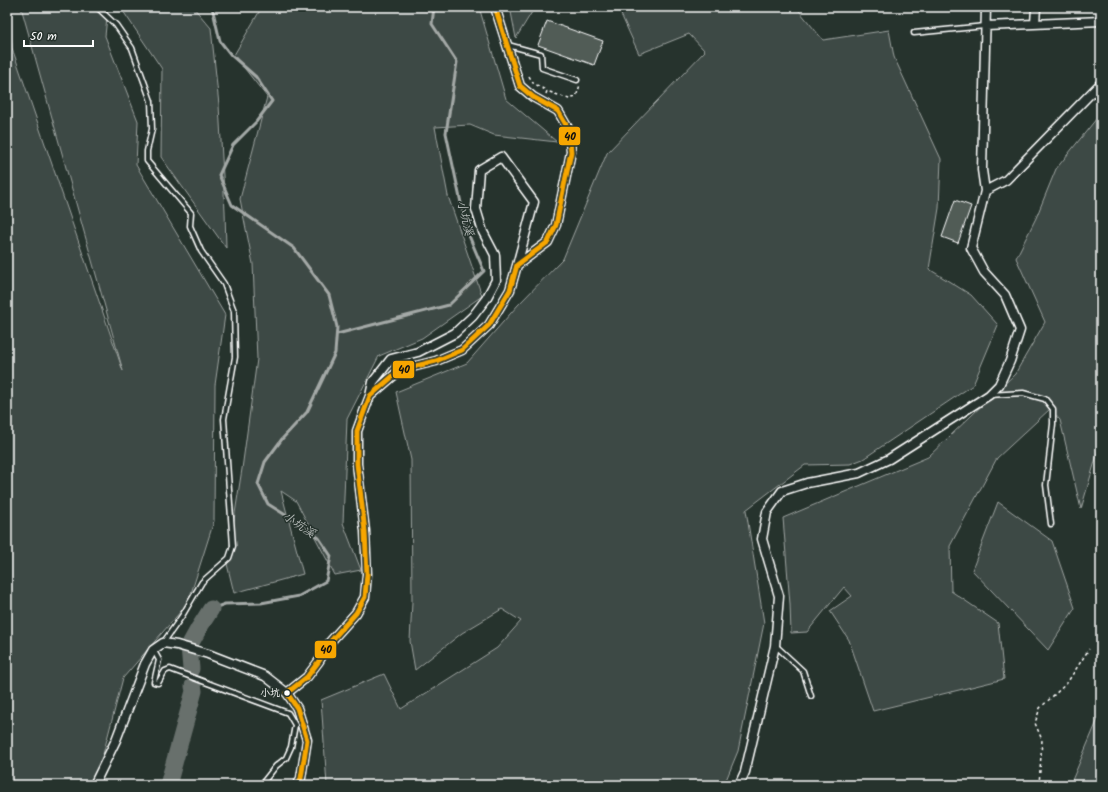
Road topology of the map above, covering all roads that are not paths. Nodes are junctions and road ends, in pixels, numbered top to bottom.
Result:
1 (98, 7) edge
2 (495, 7) edge
3 (986, 7) edge
4 (1036, 7) edge
5 (1101, 21) edge
6 (1035, 24) junction
7 (986, 26) junction
8 (914, 33) dead end
9 (507, 44) junction
10 (577, 80) dead end
11 (1101, 83) edge
12 (985, 191) junction
13 (517, 265) junction
14 (370, 396) junction
15 (989, 396) junction
16 (1051, 524) dead end
17 (163, 643) junction
18 (775, 646) junction
19 (153, 650) junction
20 (287, 693) junction
21 (811, 696) dead end
22 (298, 724) junction
23 (94, 785) edge
24 (261, 785) edge
25 (298, 785) edge
26 (739, 785) edge

1 - 17 lane
2 - 9 street
3 - 7 street
4 - 6 street
5 - 6 street
6 - 7 street
7 - 8 lane
7 - 12 street
9 - 10 lane
9 - 13 street
11 - 12 street
12 - 15 street
13 - 14 street
13 - 14 street
14 - 20 street
15 - 16 lane
15 - 18 street
17 - 19 street
17 - 20 street
18 - 21 lane
18 - 26 street
19 - 22 lane
19 - 23 street
20 - 22 street
22 - 24 lane
22 - 25 street

